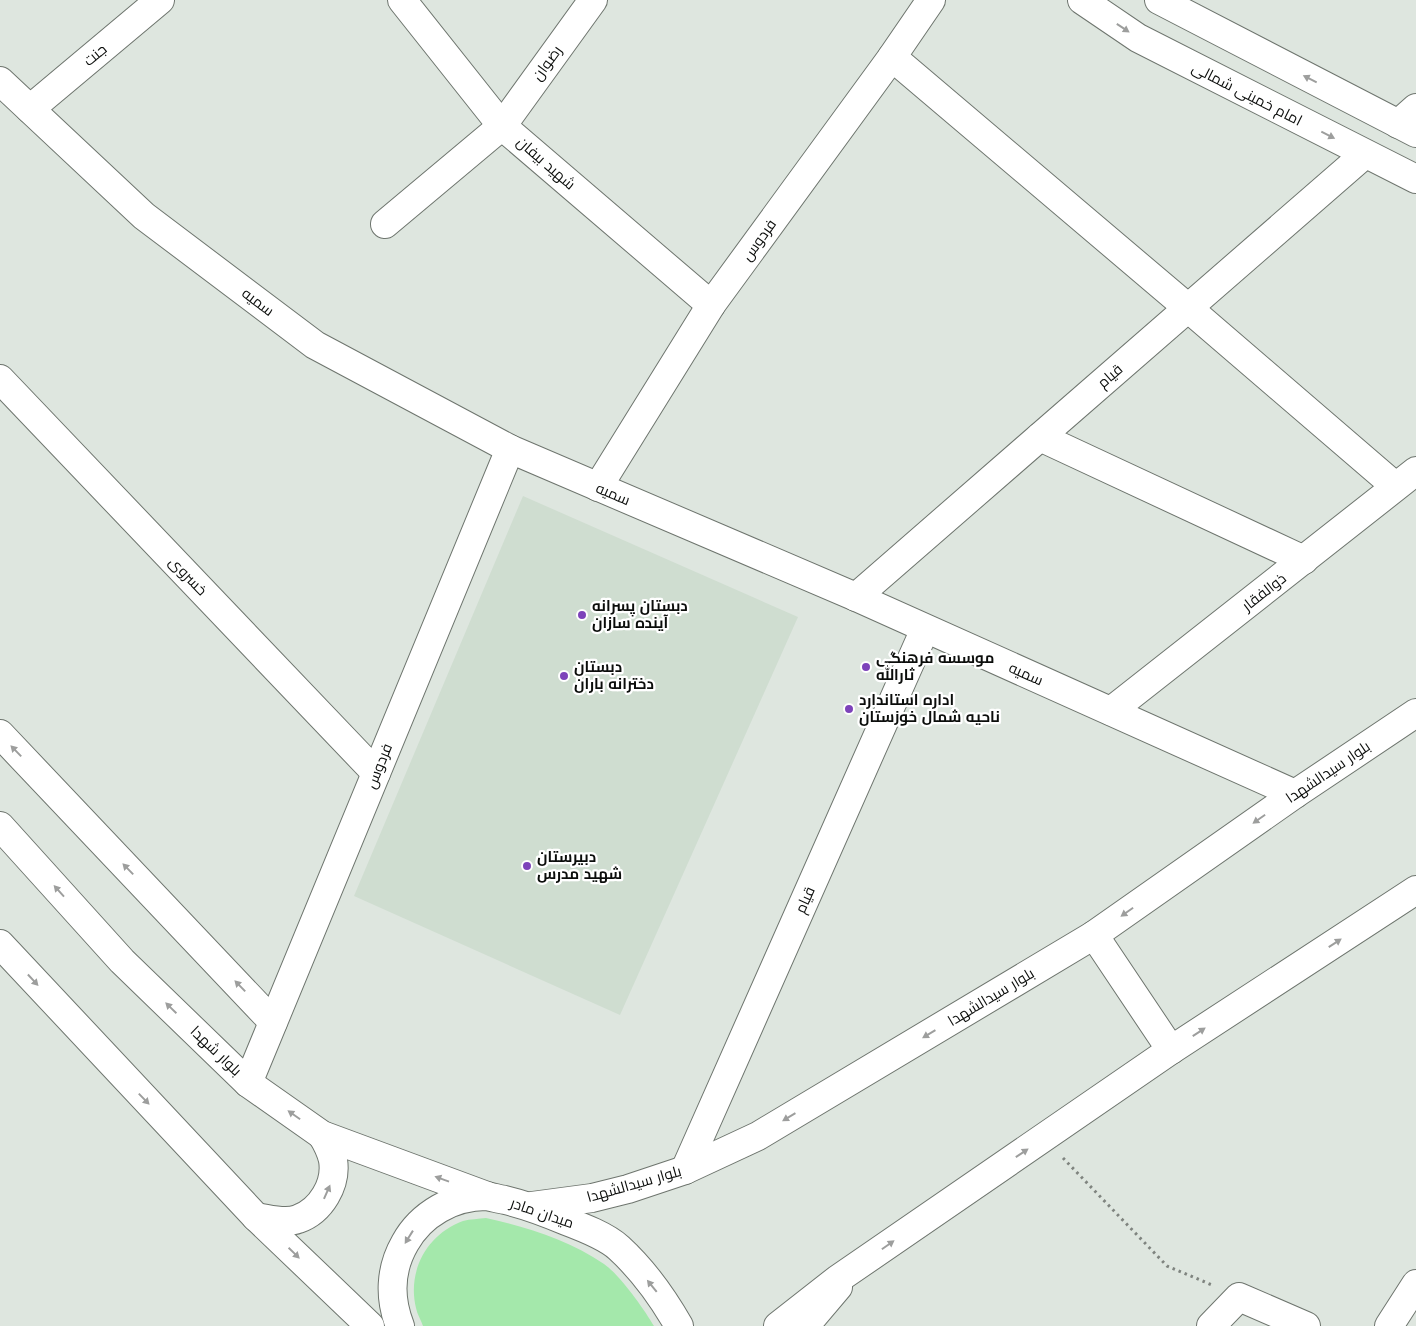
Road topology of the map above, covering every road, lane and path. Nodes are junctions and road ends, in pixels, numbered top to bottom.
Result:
1 (160, 0) edge
2 (402, 0) edge
3 (593, 0) edge
4 (931, 0) edge
5 (1082, 0) edge
6 (1159, 0) edge
7 (892, 57) junction
8 (0, 81) edge
9 (30, 109) junction
10 (1410, 121) edge
11 (502, 126) junction
12 (1365, 154) junction
13 (1416, 179) edge
14 (385, 224) dead end
15 (712, 305) junction
16 (1188, 308) junction
17 (0, 378) edge
18 (1040, 437) junction
19 (510, 449) junction
20 (1406, 478) edge
21 (598, 487) junction
22 (1304, 560) junction
23 (856, 597) junction
24 (925, 629) junction
25 (1111, 711) junction
26 (1416, 714) edge
27 (0, 734) edge
28 (376, 773) junction
29 (1295, 794) junction
30 (0, 826) edge
31 (1416, 890) edge
32 (1094, 935) junction
33 (0, 944) edge
34 (273, 1022) junction
35 (1171, 1050) junction
36 (248, 1082) junction
37 (322, 1135) junction
38 (1044, 1138) junction
39 (685, 1170) junction
40 (487, 1196) junction
41 (532, 1206) junction
42 (256, 1217) junction
43 (853, 1269) junction
44 (1416, 1284) edge
45 (1239, 1297) junction
46 (370, 1326) edge
47 (400, 1326) edge
48 (679, 1326) edge
49 (778, 1326) edge
50 (805, 1326) edge
51 (1211, 1326) edge
52 (1306, 1326) edge
53 (1389, 1326) edge

1 - 9 street, جنت
2 - 11 street, شهید بیفان
3 - 11 street, رضوان
4 - 7 street, فردوس
5 -> 12 street, امام خمینی شمالی
10 -> 6 street
7 - 15 street, فردوس
7 - 16 street
8 - 9 street, سمیه
9 - 19 street, سمیه
11 - 14 street, رضوان
11 - 15 street, شهید بیفان
12 - 13 street, امام خمینی شمالی
12 - 16 street, قیام
15 - 21 street, فردوس
16 - 18 street, قیام
16 - 20 street
17 - 28 street, خسروی
18 - 22 street
18 - 23 street, قیام
19 - 21 street, سمیه
19 - 28 street, فردوس
20 - 22 street, ذوالفقار
21 - 23 street, سمیه
22 - 25 street, ذوالفقار
23 - 24 street, سمیه
24 - 25 street, سمیه
24 - 39 street, قیام
25 - 29 street, سمیه
26 - 29 street, بلوار سیدالشهدا
34 -> 27 street
28 - 34 street, فردوس
29 -> 32 street, بلوار سیدالشهدا
36 -> 30 street, بلوار شهدا
35 -> 31 street
32 - 35 street
32 -> 39 street, بلوار سیدالشهدا
33 -> 42 street
34 - 36 street, فردوس
35 - 38 street
37 -> 36 street, بلوار شهدا
40 -> 37 street, بلوار شهدا
42 -> 37 street
43 -> 38 street
38 - 45 path
39 - 41 street, بلوار سیدالشهدا
40 - 41 street, میدان مادر
40 -> 47 street, میدان مادر
48 -> 41 street, میدان مادر
42 -> 46 street
43 - 49 street
43 - 50 street
44 - 53 street
45 - 51 street
45 - 52 street

